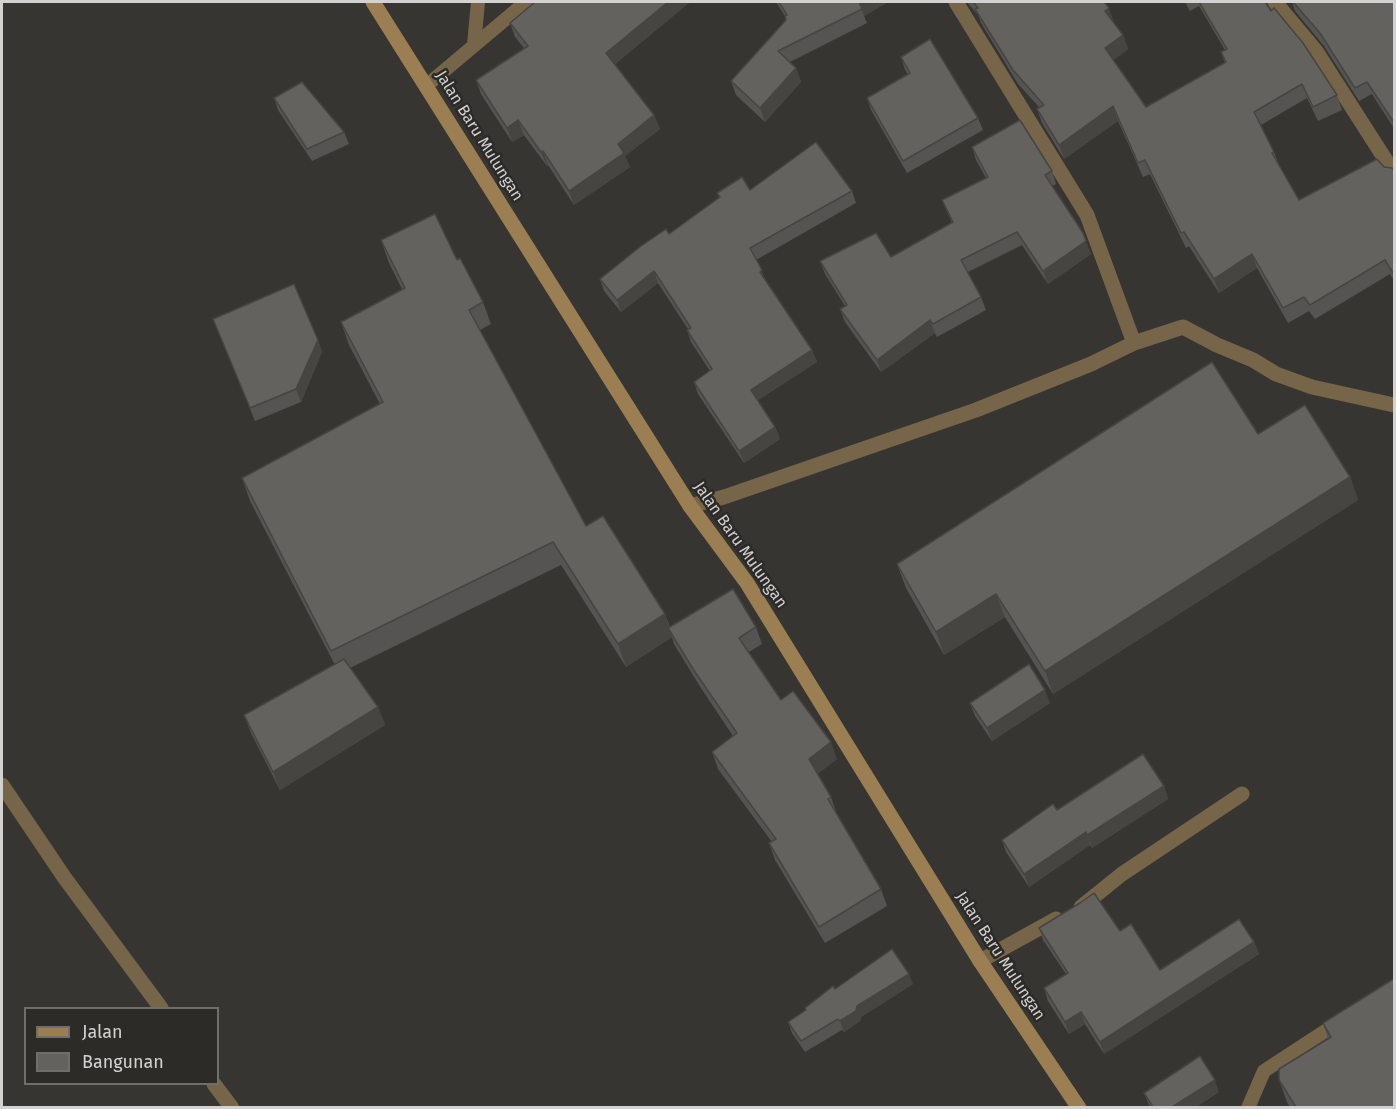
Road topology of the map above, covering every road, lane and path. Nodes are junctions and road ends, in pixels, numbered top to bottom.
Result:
1 (373, 2) edge
2 (478, 2) edge
3 (526, 2) edge
4 (956, 2) edge
5 (1275, 2) edge
6 (474, 45) junction
7 (426, 87) junction
8 (1395, 173) edge
9 (1134, 343) junction
10 (1395, 405) edge
11 (690, 506) junction
12 (2, 785) edge
13 (1242, 794) dead end
14 (980, 961) junction
15 (160, 1007) edge
16 (1347, 1018) edge
17 (216, 1085) edge
18 (232, 1107) edge
19 (1079, 1107) edge
20 (1248, 1107) edge

1 - 7 main road, Jalan Baru Mulungan
2 - 6 lane
3 - 6 lane
4 - 9 street
5 - 8 street
6 - 7 lane
7 - 11 main road, Jalan Baru Mulungan
9 - 10 street
9 - 11 street
11 - 14 main road, Jalan Baru Mulungan
12 - 15 street
13 - 14 street
14 - 19 main road, Jalan Baru Mulungan
16 - 20 lane
17 - 18 street

